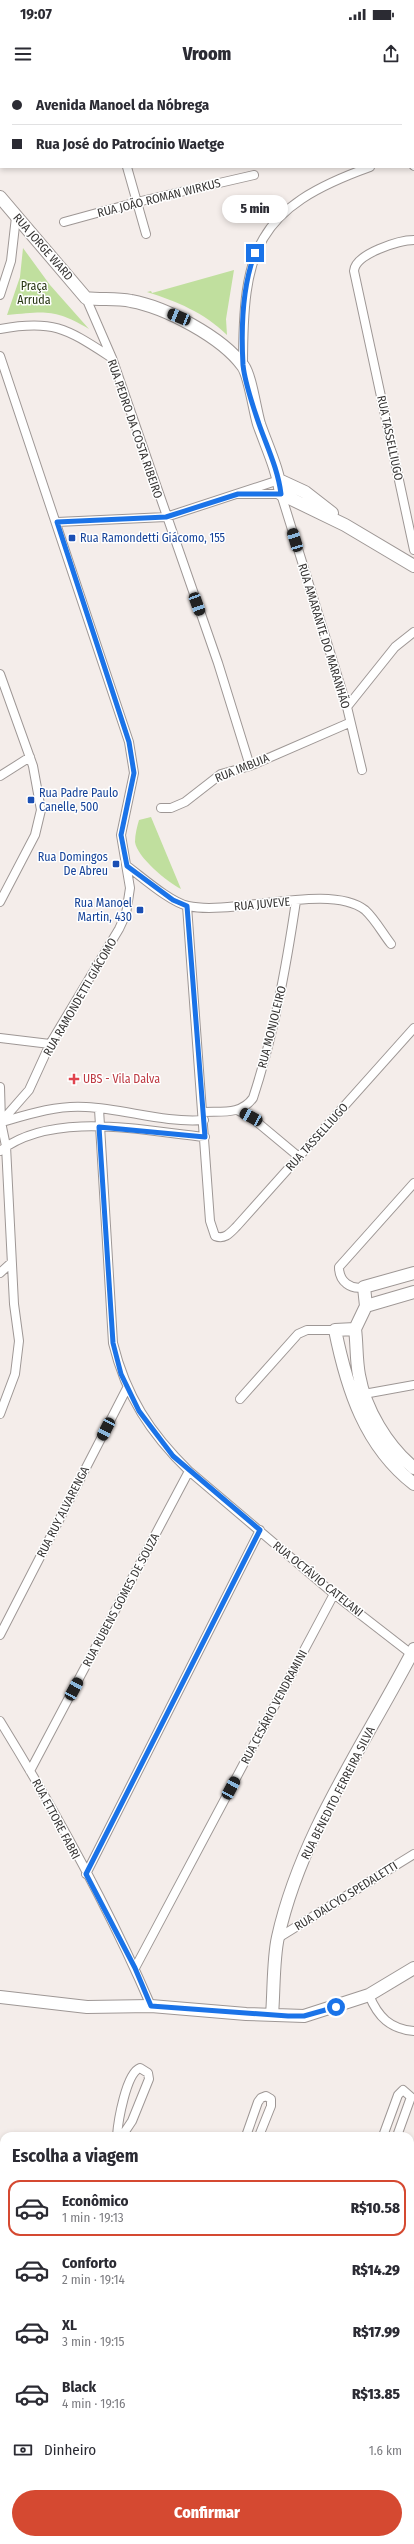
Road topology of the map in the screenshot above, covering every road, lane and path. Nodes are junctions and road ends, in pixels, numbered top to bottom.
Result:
1 (127, 168) edge
2 (367, 168) edge
3 (254, 175) dead end
4 (0, 197) edge
5 (137, 202) junction
6 (16, 217) junction
7 (64, 222) dead end
8 (146, 234) dead end
9 (414, 240) edge
10 (0, 295) edge
11 (86, 298) junction
12 (0, 329) edge
13 (0, 356) edge
14 (112, 358) junction
15 (243, 366) junction
16 (3, 372) edge
17 (279, 480) junction
18 (238, 494) junction
19 (281, 494) junction
20 (166, 517) junction
21 (57, 522) junction
22 (345, 525) junction
23 (414, 550) edge
24 (414, 566) edge
25 (414, 632) edge
26 (0, 674) edge
27 (347, 707) junction
28 (349, 723) junction
29 (30, 757) junction
30 (250, 766) junction
31 (362, 770) dead end
32 (0, 776) edge
33 (161, 808) dead end
34 (127, 866) junction
35 (296, 901) junction
36 (0, 902) edge
37 (187, 906) junction
38 (391, 944) dead end
39 (414, 1028) edge
40 (0, 1038) edge
41 (50, 1044) junction
42 (0, 1087) edge
43 (99, 1109) junction
44 (239, 1111) junction
45 (204, 1116) junction
46 (1, 1123) edge
47 (99, 1127) junction
48 (205, 1137) junction
49 (3, 1148) edge
50 (299, 1157) junction
51 (414, 1183) edge
52 (11, 1263) junction
53 (0, 1272) edge
54 (414, 1273) edge
55 (364, 1287) junction
56 (414, 1292) edge
57 (366, 1306) junction
58 (355, 1329) junction
59 (335, 1330) junction
60 (356, 1355) junction
61 (340, 1356) junction
62 (414, 1385) edge
63 (127, 1388) junction
64 (364, 1394) junction
65 (240, 1399) dead end
66 (0, 1414) edge
67 (414, 1468) edge
68 (189, 1471) junction
69 (414, 1484) edge
70 (260, 1530) junction
71 (334, 1594) junction
72 (0, 1635) edge
73 (413, 1653) edge
74 (0, 1721) edge
75 (30, 1771) junction
76 (414, 1854) edge
77 (86, 1874) junction
78 (278, 1938) junction
79 (135, 1968) junction
80 (414, 1968) edge
81 (369, 1995) junction
82 (0, 1997) edge
83 (151, 2006) junction
84 (272, 2016) junction
85 (414, 2030) edge
86 (117, 2132) edge
87 (125, 2132) edge
88 (247, 2132) edge
89 (261, 2132) edge
90 (384, 2132) edge
91 (398, 2132) edge

1 - 5 street
2 - 15 street
3 - 5 street, RUA JOÃO ROMAN WIRKUS
4 - 6 street, RUA JORGE WARD
5 - 7 street, RUA JOÃO ROMAN WIRKUS
5 - 8 street
6 - 10 street
6 - 11 street, RUA JORGE WARD
9 - 23 street, RUA TASSELLIUGO
11 - 14 street, RUA PEDRO DA COSTA RIBEIRO
11 - 15 street
12 - 14 street
13 - 16 street, RUA RAMONDETTI GIÁCOMO
14 - 20 street, RUA PEDRO DA COSTA RIBEIRO
15 - 17 street, RUA AMARANTE DO MARANHÃO
16 - 21 street, RUA RAMONDETTI GIÁCOMO
17 - 18 street
17 - 19 street, RUA AMARANTE DO MARANHÃO
17 - 22 street
18 - 19 street
18 - 20 street
19 - 22 street
19 - 27 street, RUA AMARANTE DO MARANHÃO
20 - 21 street
20 - 30 street, RUA PEDRO DA COSTA RIBEIRO
21 - 34 street, RUA RAMONDETTI GIÁCOMO
22 - 24 street
25 - 27 street
26 - 29 street
27 - 28 street, RUA AMARANTE DO MARANHÃO
28 - 30 street, RUA IMBUIA
28 - 31 street, RUA AMARANTE DO MARANHÃO
29 - 32 street
29 - 36 street
30 - 33 street, RUA IMBUIA
34 - 37 street, RUA JUVEVE
34 - 41 street, RUA RAMONDETTI GIÁCOMO
35 - 37 street, RUA JUVEVE
35 - 38 street, RUA JUVEVE
35 - 44 street, RUA MONJOLEIRO
37 - 45 street
39 - 50 street, RUA TASSELLIUGO
40 - 41 street
41 - 46 street, RUA RAMONDETTI GIÁCOMO
42 - 46 street
43 - 45 street
43 - 46 street
43 - 47 street, RUA OCTÁVIO CATELANI
44 - 45 street
44 - 50 street
45 - 48 street
46 - 49 street
47 - 48 street
47 - 49 street
47 - 63 street, RUA OCTÁVIO CATELANI
48 - 50 street, RUA TASSELLIUGO
49 - 52 street
51 - 55 street
52 - 53 street
52 - 66 street
54 - 55 street
55 - 57 street
56 - 57 street
57 - 58 street
58 - 59 street
58 - 60 street
59 - 61 street
59 - 65 street
60 - 61 street
60 - 64 street
61 - 69 street
62 - 64 street
63 - 68 street, RUA OCTÁVIO CATELANI
63 - 72 street, RUA RUY ALVARENGA
64 - 67 street
68 - 70 street, RUA OCTÁVIO CATELANI
68 - 75 street, RUA RUBENS GOMES DE SOUZA
70 - 71 street, RUA OCTÁVIO CATELANI
70 - 77 street
71 - 73 street, RUA OCTÁVIO CATELANI
71 - 79 street, RUA CESÁRIO VENDRAMINI
73 - 78 street, RUA BENEDITO FERREIRA SILVA
74 - 75 street, RUA ETTORE FABRI
75 - 77 street, RUA ETTORE FABRI
76 - 78 street, RUA DALCYO SPEDALETTI
77 - 79 street, RUA ETTORE FABRI
78 - 84 street, RUA BENEDITO FERREIRA SILVA
79 - 83 street, RUA ETTORE FABRI
80 - 81 street
81 - 84 street
81 - 85 street
82 - 83 street
83 - 84 street
86 - 87 street
88 - 89 street
90 - 91 street

